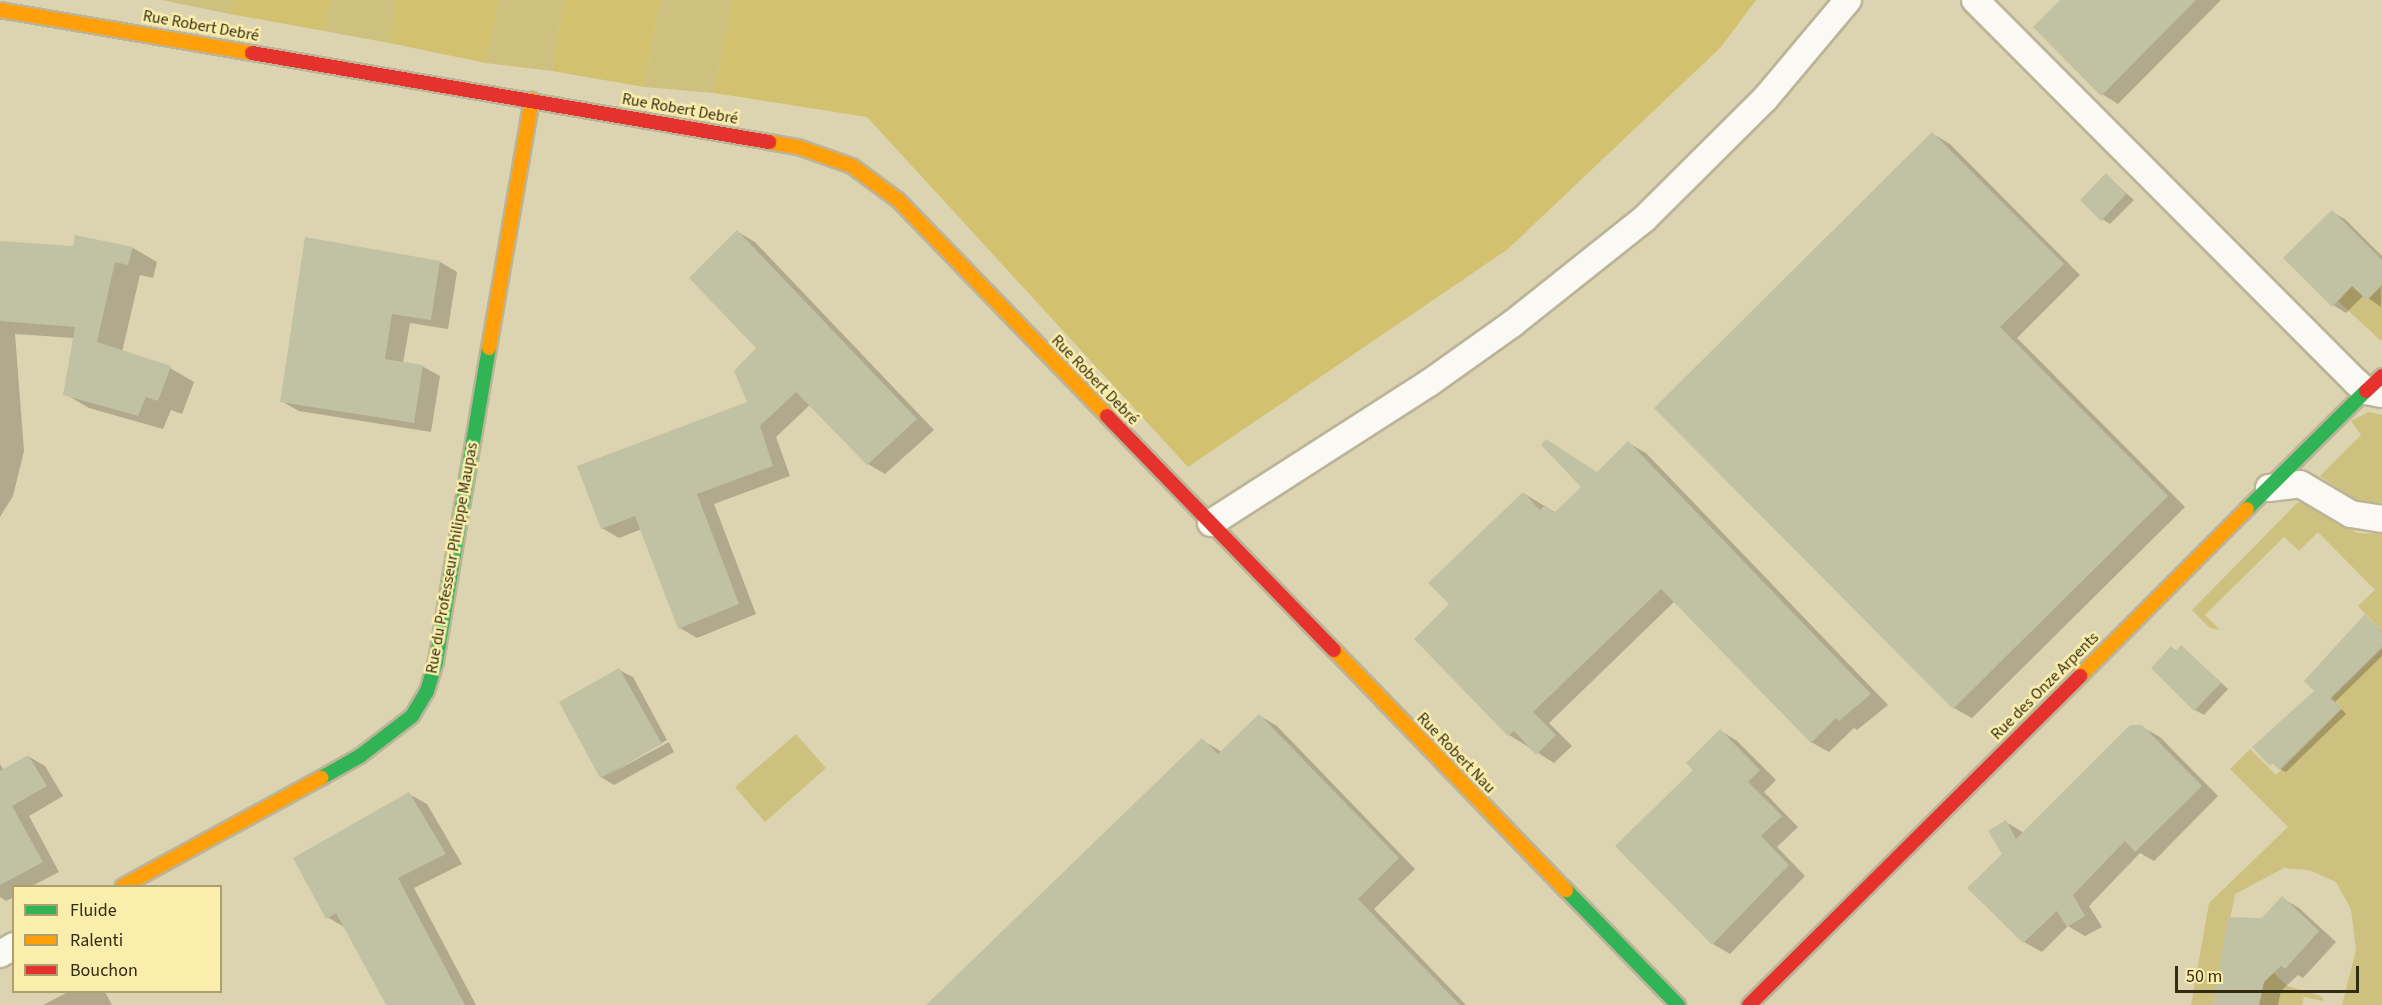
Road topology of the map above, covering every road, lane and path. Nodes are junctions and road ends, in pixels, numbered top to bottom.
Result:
1 (1848, 0) edge
2 (1975, 0) edge
3 (0, 10) edge
4 (532, 100) junction
5 (2377, 387) edge
6 (2269, 488) junction
7 (2382, 519) edge
8 (1211, 523) junction
9 (125, 885) edge
10 (1678, 1005) edge
11 (1749, 1005) edge

1 - 8 street
2 - 5 street
3 - 4 street, Rue Robert Debré
4 - 8 street, Rue Robert Debré
4 - 9 street, Rue du Professeur Philippe Maupas
5 - 6 street, Rue des Onze Arpents
6 - 7 street
6 - 11 street, Rue des Onze Arpents
8 - 10 street, Rue Robert Nau

